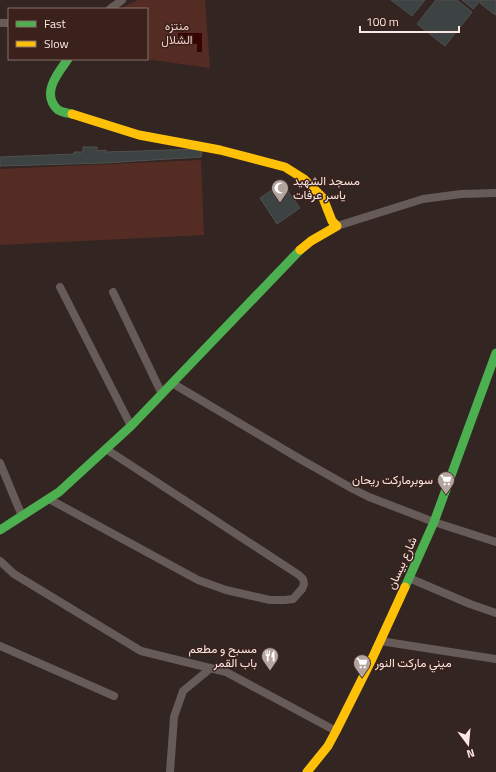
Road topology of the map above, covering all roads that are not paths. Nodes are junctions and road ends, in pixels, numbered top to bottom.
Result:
1 (119, 1) edge
2 (111, 8) edge
3 (67, 60) edge
4 (496, 193) edge
5 (337, 226) junction
6 (60, 287) dead end
7 (113, 292) dead end
8 (496, 353) edge
9 (492, 376) edge
10 (172, 383) junction
11 (162, 394) junction
12 (131, 426) junction
13 (106, 449) junction
14 (0, 463) edge
15 (49, 498) junction
16 (22, 516) junction
17 (434, 522) junction
18 (0, 530) edge
19 (496, 542) edge
20 (0, 561) edge
21 (409, 578) junction
22 (496, 613) edge
23 (380, 641) junction
24 (0, 646) edge
25 (496, 659) edge
26 (211, 668) junction
27 (114, 696) dead end
28 (336, 731) junction
29 (170, 772) edge
30 (307, 772) edge

1 - 2 street
3 - 5 street
4 - 5 street
5 - 10 street
6 - 12 street
7 - 11 street
8 - 9 street, شارع بيسان
9 - 17 street, شارع بيسان
10 - 11 street
10 - 17 street
11 - 12 street
12 - 13 street
13 - 15 street
13 - 15 street
14 - 16 street
15 - 16 street
16 - 18 street
17 - 19 street
17 - 21 street, شارع بيسان
20 - 26 street
21 - 22 street
21 - 23 street, شارع بيسان
23 - 25 street
23 - 28 street, شارع بيسان
24 - 27 street
26 - 28 street
26 - 29 street
28 - 30 street, شارع بيسان

